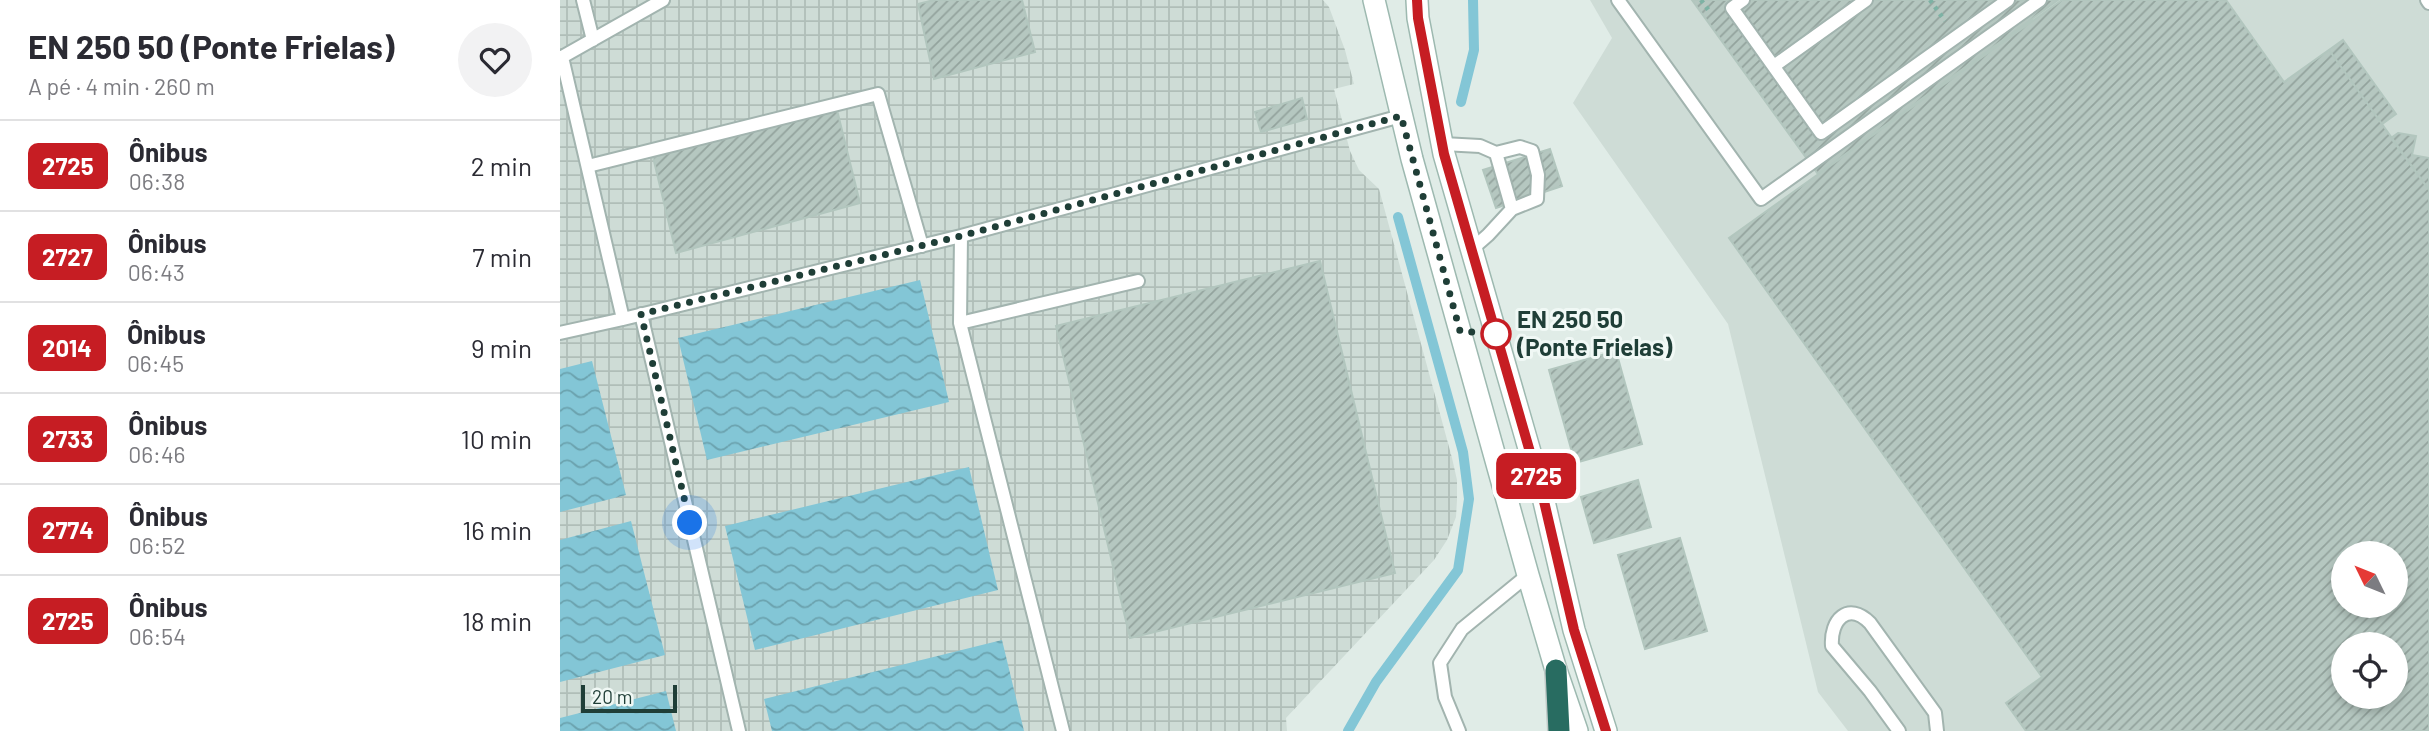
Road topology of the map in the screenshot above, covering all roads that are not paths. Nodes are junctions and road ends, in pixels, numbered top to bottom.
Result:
1 (583, 0) edge
2 (663, 0) edge
3 (1374, 0) edge
4 (1417, 0) edge
5 (1618, 0) edge
6 (1743, 0) edge
7 (1867, 0) edge
8 (2007, 0) edge
9 (2040, 0) edge
10 (1729, 4) edge
11 (593, 40) junction
12 (561, 57) edge
13 (1774, 66) junction
14 (1401, 116) junction
15 (1443, 144) junction
16 (1496, 153) junction
17 (588, 166) junction
18 (1512, 209) junction
19 (961, 236) junction
20 (922, 246) junction
21 (1472, 249) junction
22 (1138, 281) dead end
23 (641, 314) junction
24 (623, 319) junction
25 (960, 323) junction
26 (560, 333) edge
27 (1528, 575) junction
28 (1556, 670) junction
29 (739, 731) edge
30 (1063, 731) edge
31 (1459, 731) edge
32 (1559, 731) edge
33 (1577, 731) edge
34 (1606, 731) edge
35 (1899, 731) edge
36 (1937, 731) edge

1 - 11 lane
2 - 11 lane
3 - 14 main road
4 - 15 main road
5 - 9 lane
6 - 10 lane
7 - 13 lane
8 - 13 lane
10 - 13 lane
11 - 12 lane
12 - 17 lane
14 - 19 lane
14 - 27 main road
15 - 16 lane
15 - 21 main road
16 - 18 lane
16 - 18 lane
17 - 20 lane
17 - 24 lane
18 - 21 lane
19 - 20 lane
19 - 25 lane
20 - 23 lane
21 - 34 main road
22 - 25 lane
23 - 24 lane
23 - 29 lane
24 - 26 lane
25 - 30 lane
27 - 28 main road
27 - 31 lane
28 - 32 highway
28 - 33 main road
35 - 36 lane

